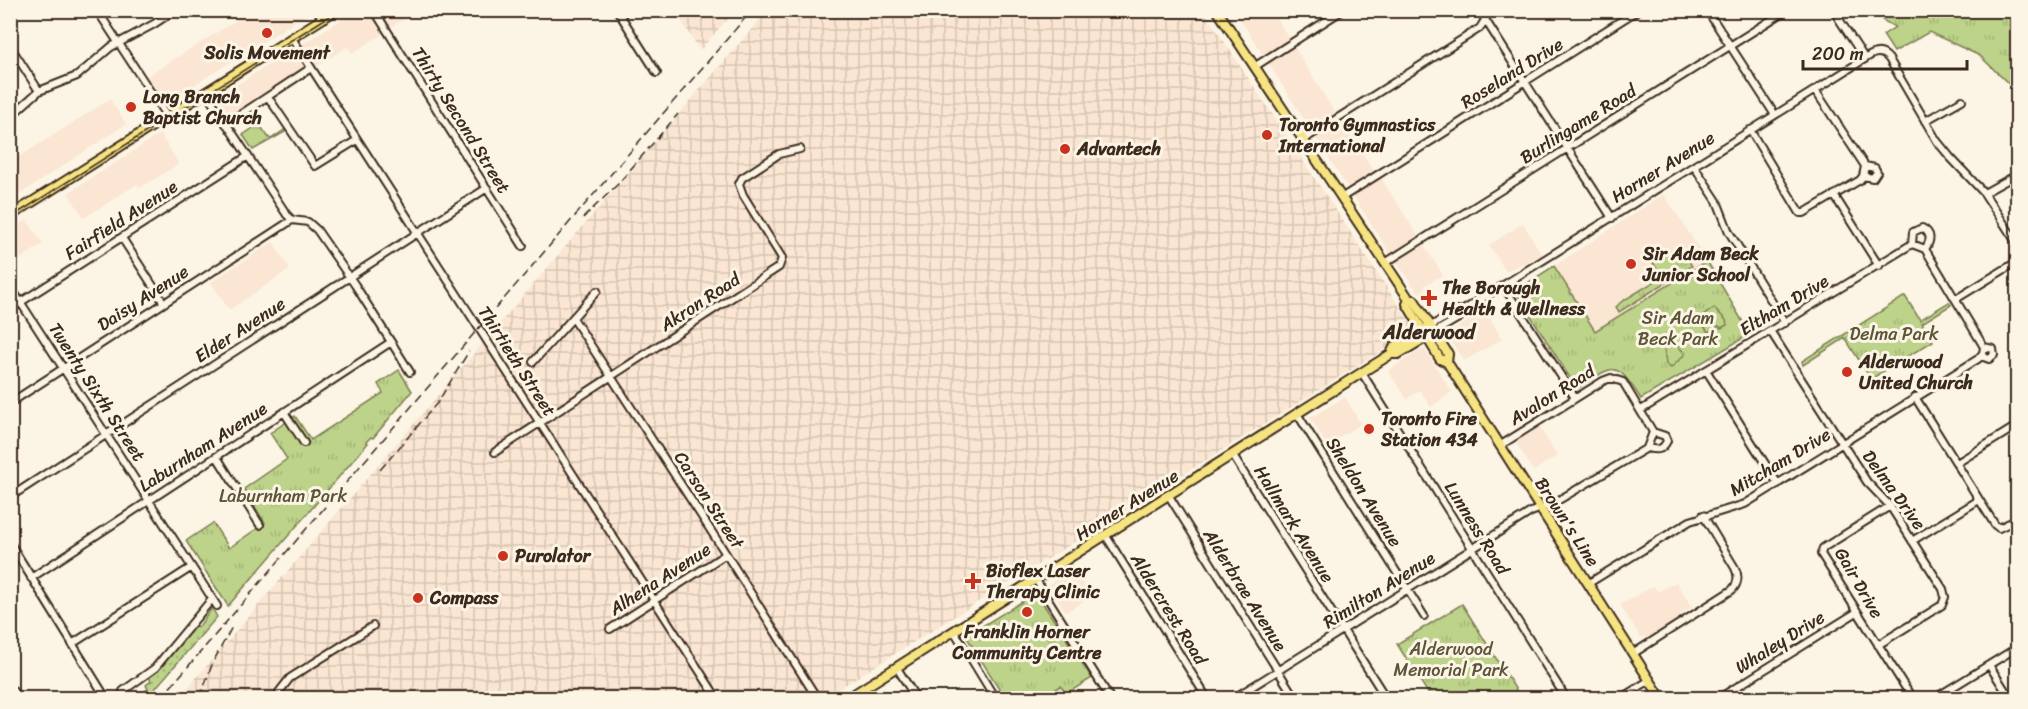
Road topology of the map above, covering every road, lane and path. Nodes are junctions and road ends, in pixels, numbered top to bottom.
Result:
1 (97, 10) edge
2 (175, 10) edge
3 (317, 10) edge
4 (336, 10) edge
5 (374, 10) edge
6 (616, 10) edge
7 (1217, 10) edge
8 (1343, 10) edge
9 (1479, 10) edge
10 (1491, 10) edge
11 (1638, 10) edge
12 (1707, 10) edge
13 (1787, 10) edge
14 (1833, 10) edge
15 (323, 19) junction
16 (1485, 20) junction
17 (292, 38) junction
18 (118, 43) junction
19 (10, 46) edge
20 (1731, 46) junction
21 (1865, 59) junction
22 (1254, 67) junction
23 (311, 68) junction
24 (657, 73) dead end
25 (1525, 83) junction
26 (1815, 90) junction
27 (39, 91) junction
28 (206, 93) junction
29 (268, 97) junction
30 (1962, 100) dead end
31 (1775, 115) junction
32 (10, 117) edge
33 (167, 117) junction
34 (1925, 121) junction
35 (226, 124) junction
36 (1750, 130) junction
37 (357, 140) junction
38 (1303, 140) junction
39 (1568, 148) junction
40 (800, 149) dead end
41 (248, 156) junction
42 (1694, 166) junction
43 (1865, 166) junction
44 (2018, 174) edge
45 (1863, 176) junction
46 (487, 188) junction
47 (1984, 193) junction
48 (1834, 195) junction
49 (1341, 198) junction
50 (11, 216) edge
51 (1612, 218) junction
52 (292, 220) junction
53 (417, 233) junction
54 (122, 238) junction
55 (1914, 245) junction
56 (2018, 245) edge
57 (523, 246) dead end
58 (1925, 249) junction
59 (2018, 261) edge
60 (1385, 263) junction
61 (1879, 266) junction
62 (350, 277) junction
63 (1503, 285) junction
64 (10, 286) edge
65 (597, 291) dead end
66 (1956, 299) junction
67 (21, 303) junction
68 (164, 303) junction
69 (10, 309) edge
70 (573, 318) junction
71 (1785, 323) junction
72 (1429, 331) junction
73 (1771, 332) junction
74 (391, 342) junction
75 (1984, 347) junction
76 (1981, 356) junction
77 (533, 362) dead end
78 (64, 368) junction
79 (1706, 370) junction
80 (410, 372) dead end
81 (1362, 374) junction
82 (611, 378) junction
83 (1915, 397) junction
84 (1575, 398) junction
85 (10, 403) edge
86 (1641, 410) junction
87 (284, 412) junction
88 (1298, 415) junction
89 (539, 424) junction
90 (2018, 425) edge
91 (1653, 432) junction
92 (108, 435) junction
93 (304, 443) dead end
94 (1842, 443) junction
95 (1501, 445) junction
96 (1647, 448) junction
97 (495, 452) dead end
98 (1233, 456) junction
99 (217, 457) junction
100 (1957, 463) junction
101 (1778, 484) junction
102 (1169, 496) junction
103 (10, 497) edge
104 (149, 500) junction
105 (1979, 501) junction
106 (1890, 506) junction
107 (1540, 508) junction
108 (1703, 515) junction
109 (2018, 519) edge
110 (260, 525) dead end
111 (1106, 536) junction
112 (1912, 542) junction
113 (10, 543) edge
114 (1473, 549) junction
115 (726, 554) junction
116 (192, 567) junction
117 (31, 578) junction
118 (1036, 580) junction
119 (1589, 583) junction
120 (1407, 589) junction
121 (212, 599) junction
122 (654, 599) junction
123 (217, 606) dead end
124 (1857, 612) junction
125 (1424, 616) dead end
126 (373, 626) dead end
127 (610, 629) dead end
128 (954, 631) junction
129 (1343, 631) junction
130 (72, 644) junction
131 (1878, 645) junction
132 (2018, 647) edge
133 (1634, 653) junction
134 (1989, 665) junction
135 (897, 668) junction
136 (1278, 671) junction
137 (1650, 680) junction
138 (10, 687) edge
139 (18, 699) edge
140 (106, 699) edge
141 (123, 699) edge
142 (279, 699) edge
143 (717, 699) edge
144 (817, 699) edge
145 (848, 699) edge
146 (916, 699) edge
147 (995, 699) edge
148 (1110, 699) edge
149 (1208, 699) edge
150 (1234, 699) edge
151 (1295, 699) edge
152 (1386, 699) edge
153 (1566, 699) edge
154 (1621, 699) edge
155 (1661, 699) edge
156 (1719, 699) edge
157 (1912, 699) edge
158 (1935, 699) edge
159 (2010, 699) edge

1 - 18 street
2 - 18 street
3 - 15 street
4 - 15 main road
5 - 46 street, Thirty Second Street
6 - 24 street
7 - 22 main road, Brown's Line
8 - 22 street
9 - 16 street
10 - 16 street
11 - 25 street, Roseland Drive
12 - 20 street
13 - 20 street, Burlingame Road
14 - 21 street
15 - 17 main road
16 - 25 street
16 - 38 street
17 - 23 street, Thirtieth Street
17 - 28 main road
18 - 27 street
18 - 33 street
19 - 27 street
20 - 31 street
20 - 39 street, Burlingame Road
21 - 26 street, Horner Avenue
21 - 34 street, Horner Avenue
22 - 38 main road, Brown's Line
23 - 29 street
23 - 37 street, Thirtieth Street
25 - 39 street
25 - 49 street, Roseland Drive
26 - 31 street, Horner Avenue
26 - 43 street
27 - 32 street
28 - 33 main road
28 - 35 street
29 - 35 street
29 - 37 street
30 - 34 street
31 - 36 street, Horner Avenue
33 - 50 main road
34 - 47 street
35 - 41 street
36 - 42 street, Horner Avenue
36 - 48 street
37 - 53 street, Thirtieth Street
38 - 49 main road, Brown's Line
39 - 51 street
39 - 60 street, Burlingame Road
40 - 82 street, Akron Road
41 - 52 street
41 - 54 street, Fairfield Avenue
42 - 51 street, Horner Avenue
42 - 71 street
43 - 45 street
43 - 45 street
44 - 47 street
45 - 48 street
46 - 53 street, Elder Avenue
46 - 57 street, Thirty Second Street
47 - 56 street
48 - 61 street
49 - 60 main road, Brown's Line
51 - 63 street, Horner Avenue
52 - 62 street
52 - 68 street, Daisy Avenue
53 - 62 street, Elder Avenue
53 - 89 street, Thirtieth Street
54 - 67 street, Fairfield Avenue
54 - 68 street
55 - 58 street
55 - 58 street, Eltham Drive
55 - 61 street, Eltham Drive
58 - 66 street
59 - 66 street
60 - 72 main road, Brown's Line
61 - 71 street, Eltham Drive
62 - 74 street
62 - 92 street, Elder Avenue
63 - 72 street, Horner Avenue
63 - 84 street
64 - 67 street, Twenty Sixth Street
65 - 70 street
66 - 75 street
67 - 69 street, Fairfield Avenue
67 - 78 street, Twenty Sixth Street
68 - 78 street, Daisy Avenue
70 - 77 street
70 - 82 street, Carson Street
71 - 73 street, Eltham Drive
72 - 81 main road, Horner Avenue
72 - 95 main road, Brown's Line
73 - 79 street, Eltham Drive
73 - 94 street, Delma Drive
74 - 80 street
74 - 87 street, Laburnham Avenue
75 - 76 street
75 - 76 street
76 - 83 street, Mitcham Drive
78 - 85 street, Daisy Avenue
78 - 92 street, Twenty Sixth Street
79 - 86 street, Eltham Drive
79 - 101 street
81 - 88 main road, Horner Avenue
81 - 114 street, Lunness Road
82 - 89 street, Akron Road
82 - 115 street, Carson Street
83 - 94 street, Mitcham Drive
83 - 100 street
84 - 86 street, Avalon Road
84 - 95 street, Avalon Road
86 - 91 street
87 - 93 street
87 - 99 street, Laburnham Avenue
88 - 98 main road, Horner Avenue
88 - 120 street, Sheldon Avenue
89 - 97 street, Akron Road
89 - 122 street, Thirtieth Street
90 - 100 street
91 - 96 street
91 - 96 street, Rimilton Avenue
92 - 103 street, Elder Avenue
92 - 104 street, Twenty Sixth Street
94 - 101 street, Mitcham Drive
94 - 106 street, Delma Drive
95 - 107 main road, Brown's Line
96 - 107 street, Rimilton Avenue
98 - 102 main road, Horner Avenue
98 - 129 street, Hallmark Avenue
99 - 104 street, Laburnham Avenue
99 - 110 street
100 - 105 street
101 - 108 street, Mitcham Drive
102 - 111 main road, Horner Avenue
102 - 136 street, Alderbrae Avenue
104 - 116 street, Twenty Sixth Street
104 - 117 street, Laburnham Avenue
105 - 109 street
105 - 112 street
106 - 112 street, Delma Drive
106 - 124 street, Gair Drive
107 - 114 street, Rimilton Avenue
107 - 119 main road, Brown's Line
108 - 119 street, Mitcham Drive
108 - 133 street
111 - 118 main road, Horner Avenue
111 - 149 street, Aldercrest Road
112 - 131 street, Delma Drive
113 - 117 street
114 - 120 street, Rimilton Avenue
114 - 153 street, Lunness Road
115 - 122 street, Alhena Avenue
115 - 144 street, Carson Street
116 - 121 street, Twenty Sixth Street
116 - 130 street
117 - 130 street
118 - 128 main road, Horner Avenue
118 - 148 street
119 - 133 main road, Brown's Line
120 - 125 street, Sheldon Avenue
120 - 129 street, Rimilton Avenue
121 - 123 street, Twenty Sixth Street
121 - 141 street
122 - 127 street, Alhena Avenue
122 - 143 street, Thirtieth Street
124 - 131 street, Gair Drive
124 - 156 street, Whaley Drive
126 - 142 street
128 - 135 main road, Horner Avenue
128 - 147 street
129 - 136 street, Rimilton Avenue
129 - 152 street, Hallmark Avenue
130 - 140 street
131 - 157 street, Gair Drive
132 - 134 street
133 - 137 main road, Brown's Line
134 - 158 street
134 - 159 street
135 - 145 main road, Horner Avenue
135 - 146 street
136 - 150 street, Rimilton Avenue
136 - 151 street, Alderbrae Avenue
137 - 154 street
137 - 155 main road, Brown's Line
138 - 139 street

